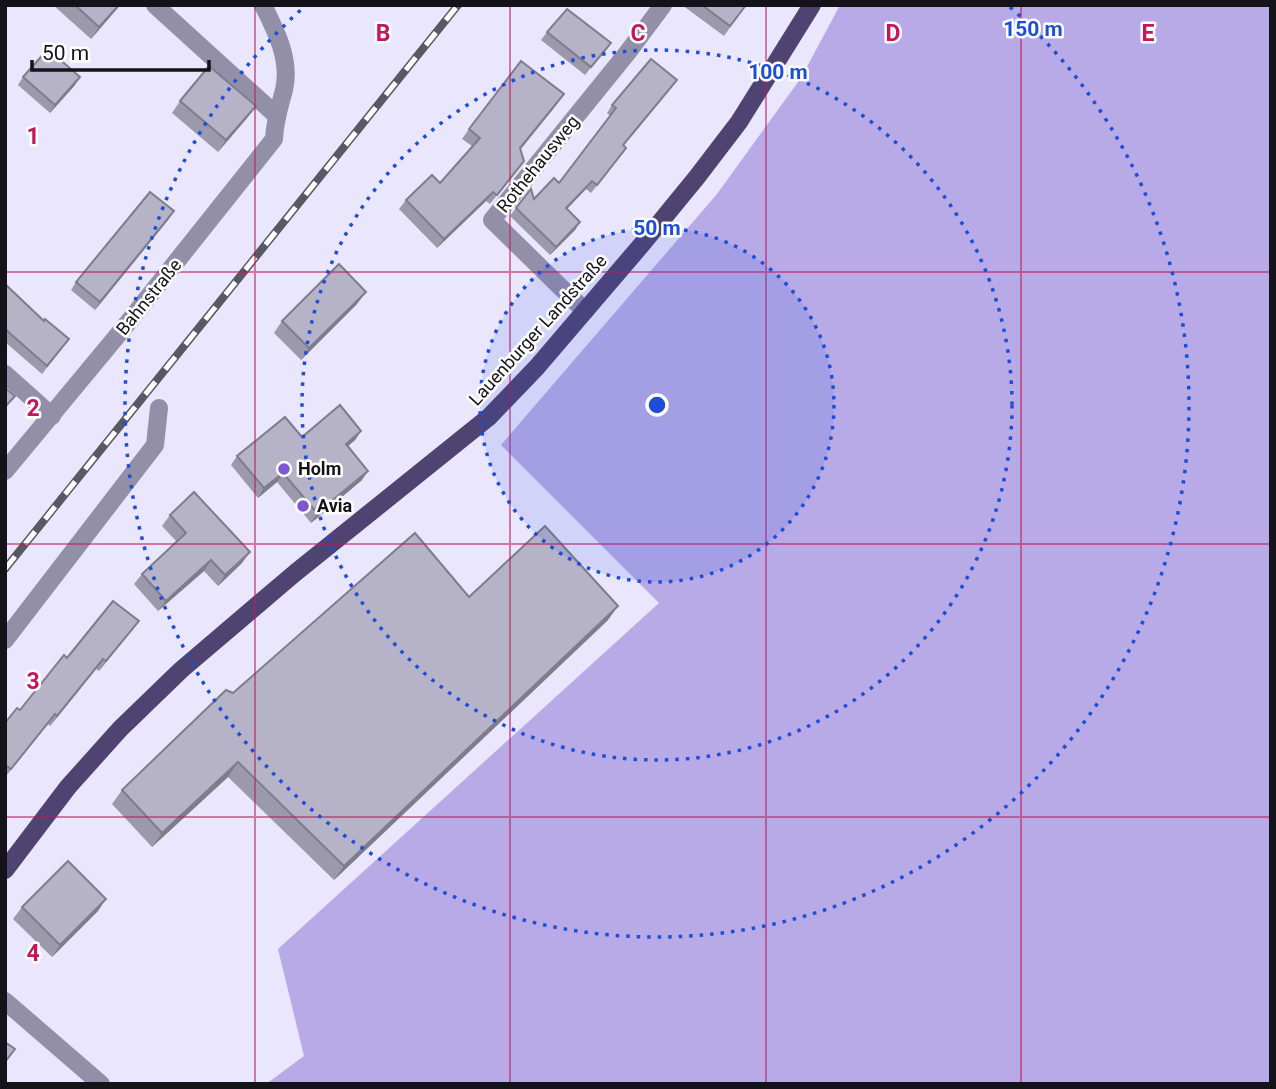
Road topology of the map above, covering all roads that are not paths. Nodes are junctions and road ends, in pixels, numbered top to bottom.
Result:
1 (155, 5) edge
2 (263, 5) edge
3 (663, 5) edge
4 (812, 5) edge
5 (275, 115) junction
6 (585, 311) junction
7 (5, 374) edge
8 (159, 408) dead end
9 (52, 416) junction
10 (5, 471) edge
11 (5, 640) edge
12 (5, 870) edge
13 (5, 1001) edge
14 (102, 1084) edge

1 - 5 street
2 - 5 street, Bahnstraße
3 - 6 street, Rothehausweg
4 - 6 main road, Lauenburger Landstraße
5 - 9 street, Bahnstraße
6 - 12 main road, Lauenburger Landstraße
7 - 9 street
8 - 11 street
9 - 10 street, Bahnstraße
13 - 14 street

